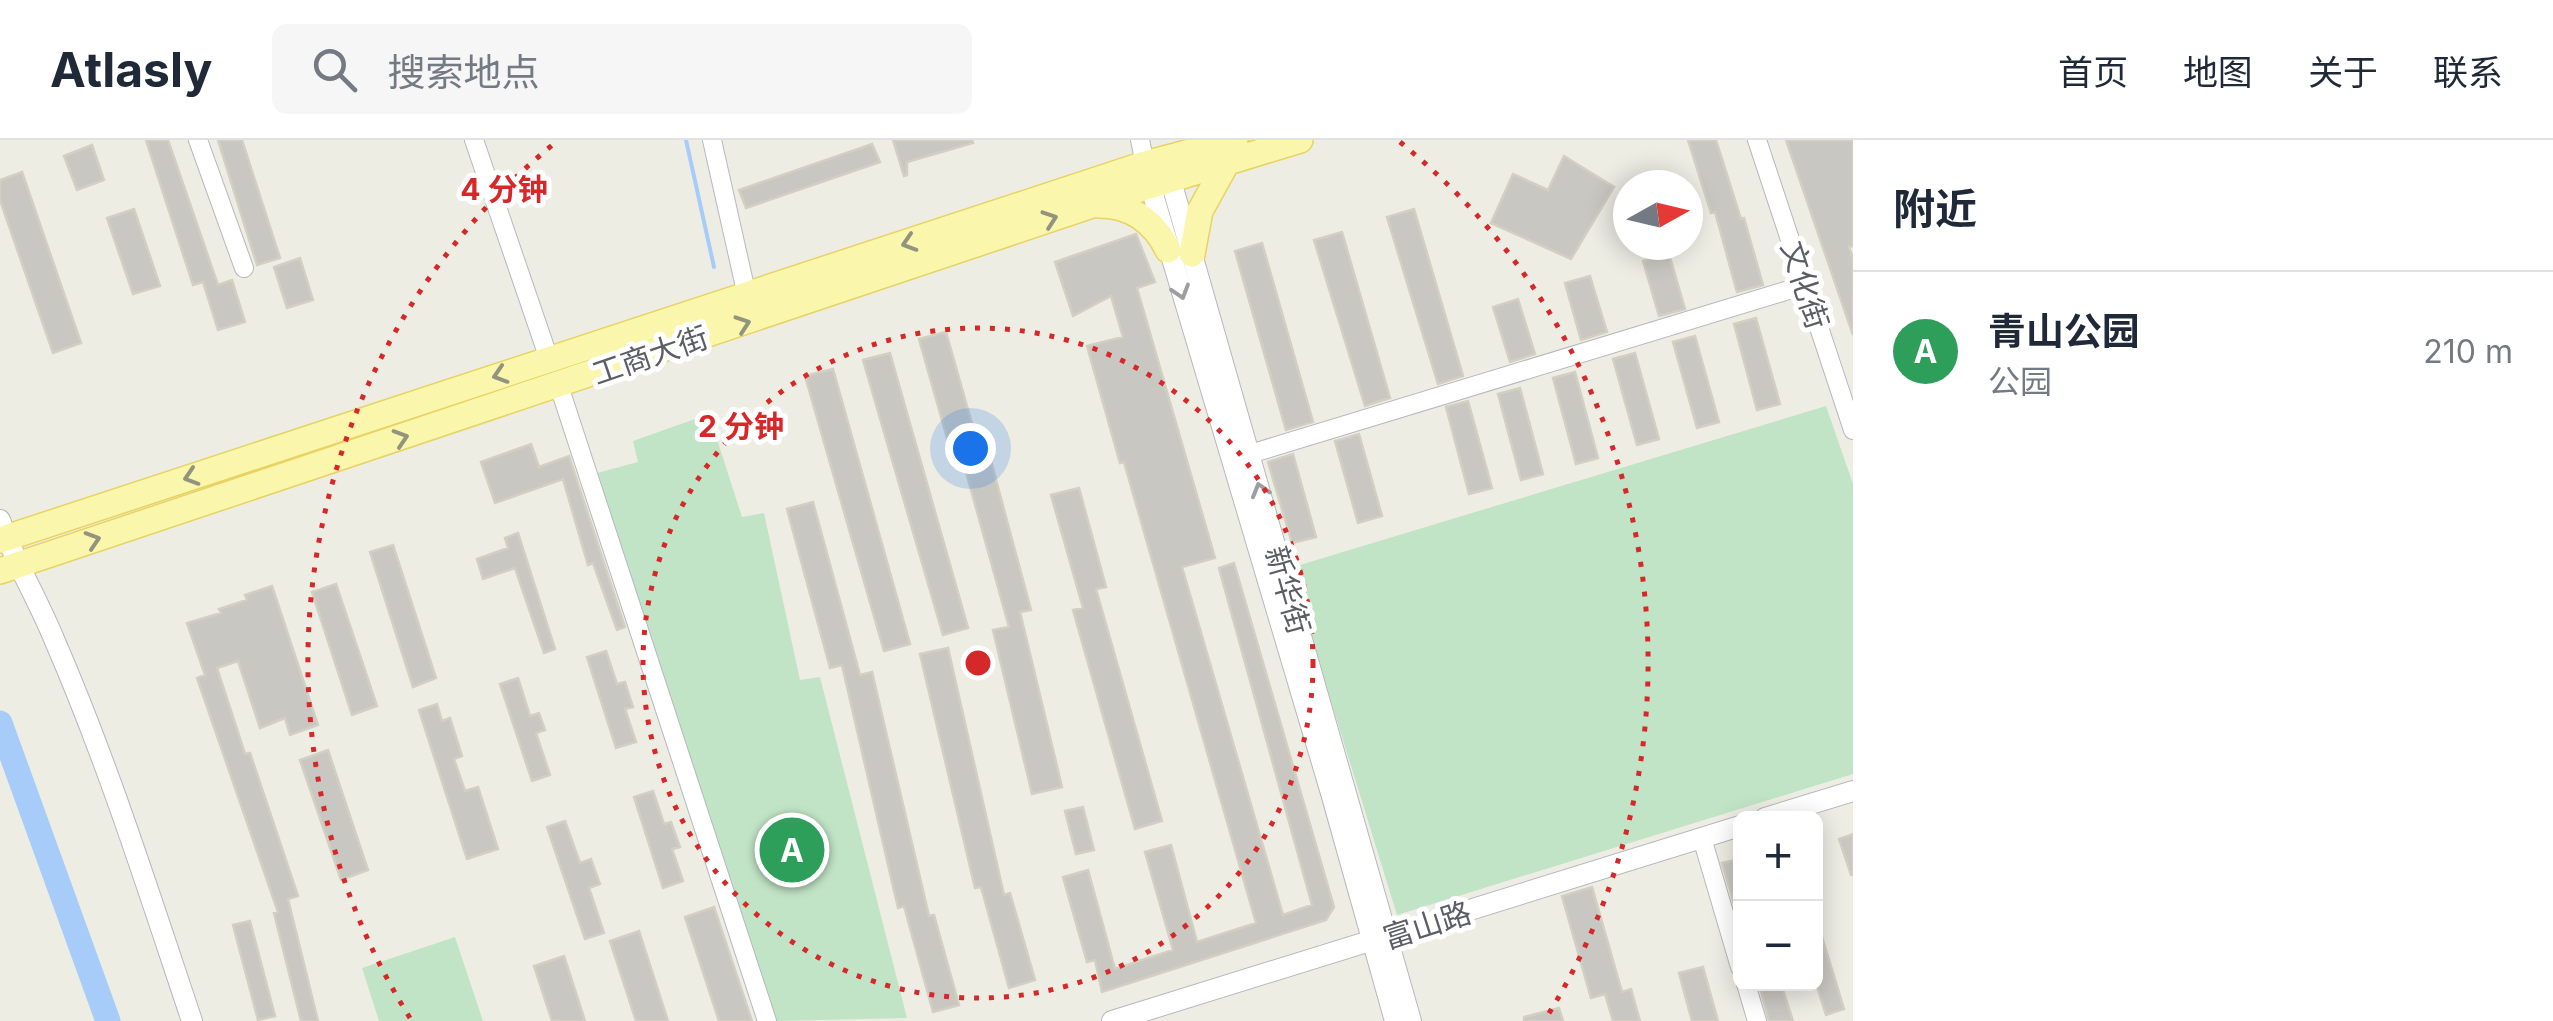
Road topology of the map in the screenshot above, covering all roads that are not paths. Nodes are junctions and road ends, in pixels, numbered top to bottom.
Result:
1 (198, 140) edge
2 (474, 140) edge
3 (712, 140) edge
4 (1300, 140) edge
5 (1758, 140) edge
6 (1230, 152) edge
7 (1154, 166) edge
8 (1089, 206) junction
9 (1180, 252) junction
10 (244, 268) dead end
11 (1805, 285) junction
12 (747, 296) junction
13 (549, 359) junction
14 (559, 386) junction
15 (1853, 430) edge
16 (1250, 454) junction
17 (2, 533) edge
18 (8, 568) edge
19 (1853, 791) edge
20 (1788, 811) edge
21 (1733, 828) edge
22 (1702, 838) junction
23 (1380, 940) junction
24 (1733, 943) edge
25 (1748, 991) edge
26 (192, 1021) edge
27 (767, 1021) edge
28 (1112, 1021) edge
29 (1395, 1021) edge
30 (1411, 1021) edge
31 (1757, 1021) edge

1 - 10 street
2 - 13 street
3 - 12 street
4 - 6 main road, 工商大街
5 - 11 street, 文化街
6 - 7 main road, 工商大街
6 - 9 main road
7 - 8 main road, 工商大街
7 - 9 street, 新华街
7 -> 12 main road, 工商大街
8 - 9 main road
14 -> 8 main road, 工商大街
9 - 16 street, 新华街
9 -> 23 street, 新华街
11 - 15 street, 文化街
11 - 16 street
12 - 13 main road, 工商大街
13 -> 17 main road, 工商大街
18 -> 14 main road, 工商大街
14 - 27 street
23 -> 16 street, 新华街
17 - 18 street
18 - 26 street
19 - 20 street
21 - 22 street, 富山路
22 - 23 street, 富山路
22 - 24 street
23 - 28 street, 富山路
23 - 29 street, 新华街
23 - 30 street, 新华街
25 - 31 street

